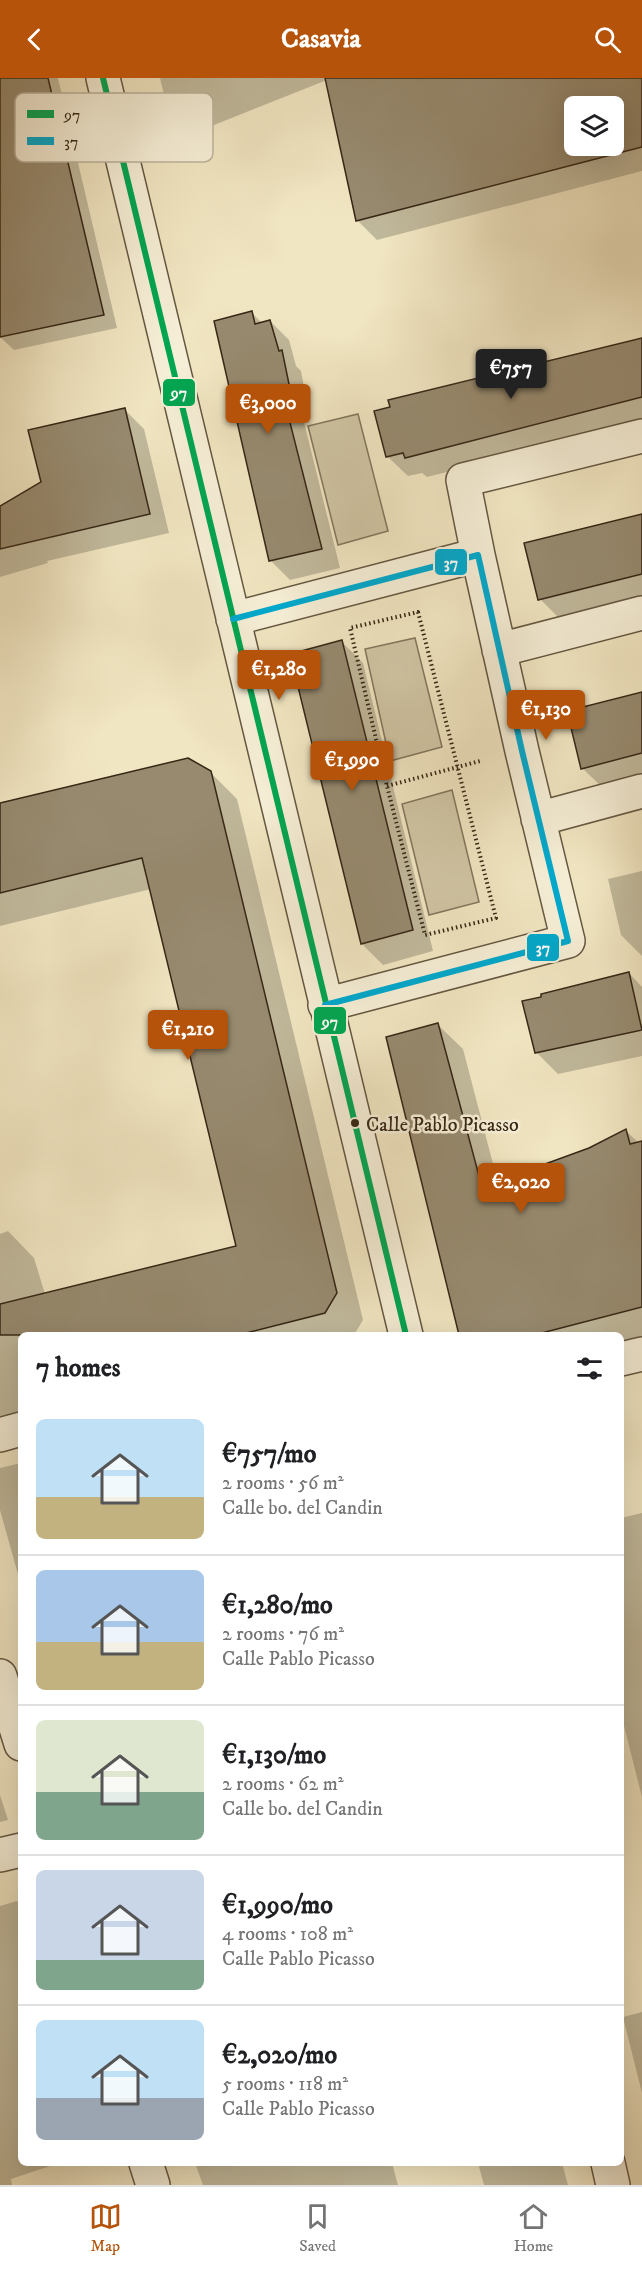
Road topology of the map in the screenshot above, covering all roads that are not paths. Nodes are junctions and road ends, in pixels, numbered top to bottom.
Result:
1 (103, 78) edge
2 (107, 93) edge
3 (123, 162) edge
4 (642, 436) edge
5 (478, 555) junction
6 (642, 613) edge
7 (233, 620) junction
8 (499, 650) junction
9 (642, 791) edge
10 (538, 819) junction
11 (325, 1005) junction
12 (403, 1332) edge
13 (642, 1354) edge
14 (624, 1358) edge
15 (18, 1430) edge
16 (0, 1435) edge
17 (0, 1676) edge
18 (18, 1734) edge
19 (18, 1851) edge
20 (0, 1855) edge
21 (147, 2166) edge
22 (609, 2166) edge
23 (153, 2185) edge
24 (613, 2185) edge

1 - 2 street
3 - 7 street
4 - 5 street
5 - 7 street
5 - 8 street
6 - 8 street
7 - 11 street
8 - 10 street
9 - 10 street
10 - 11 street
11 - 12 street
13 - 14 street
15 - 16 street
17 - 18 street
19 - 20 street
21 - 23 street
22 - 24 street

